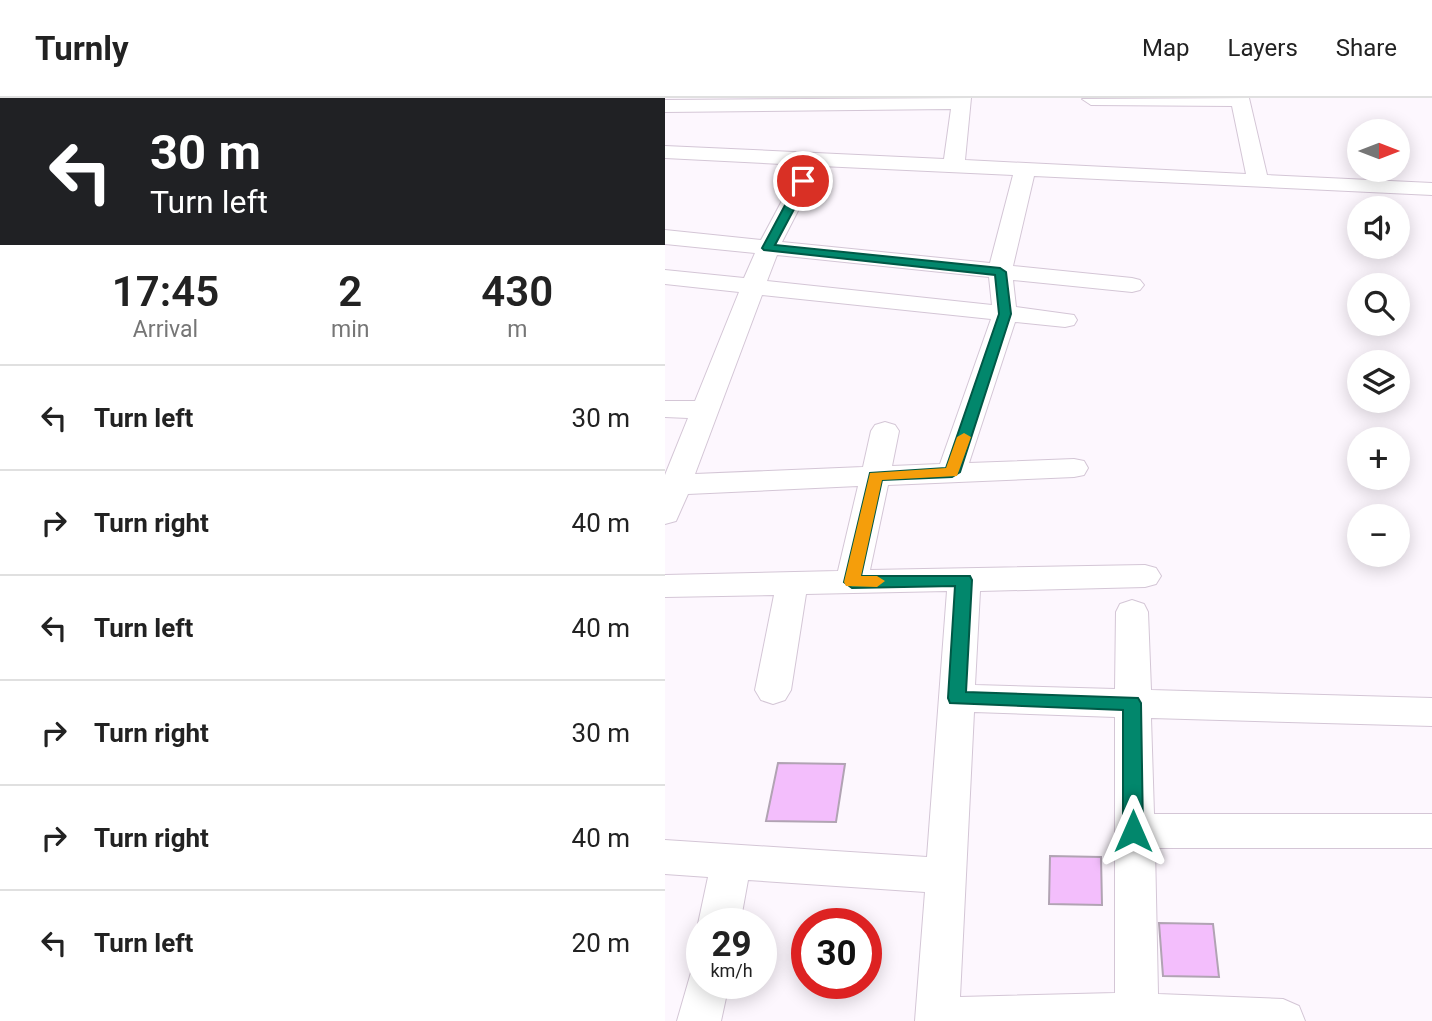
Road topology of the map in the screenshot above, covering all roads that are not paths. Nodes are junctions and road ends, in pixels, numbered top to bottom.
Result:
1 (1091, 99) edge
2 (1240, 99) edge
3 (962, 100) edge
4 (747, 105) junction
5 (665, 106) edge
6 (665, 152) edge
7 (724, 154) junction
8 (815, 158) junction
9 (954, 165) junction
10 (1025, 168) junction
11 (1258, 180) junction
12 (1432, 188) edge
13 (665, 237) edge
14 (768, 248) junction
15 (1000, 272) junction
16 (665, 277) edge
17 (1132, 285) dead end
18 (753, 286) junction
19 (1005, 314) junction
20 (1065, 320) dead end
21 (665, 409) edge
22 (705, 410) junction
23 (885, 431) dead end
24 (1074, 468) dead end
25 (952, 472) junction
26 (876, 476) junction
27 (671, 485) edge
28 (665, 514) edge
29 (1145, 576) dead end
30 (964, 580) junction
31 (852, 582) junction
32 (792, 583) junction
33 (666, 588) edge
34 (1132, 612) dead end
35 (773, 690) dead end
36 (957, 698) junction
37 (1132, 703) junction
38 (1432, 712) edge
39 (1133, 831) junction
40 (1432, 831) edge
41 (665, 857) edge
42 (731, 861) junction
43 (946, 876) junction
44 (722, 908) edge
45 (704, 999) edge
46 (1137, 1018) edge
47 (938, 1020) edge
48 (699, 1021) edge
49 (1283, 1021) edge

1 - 2 street
2 - 11 street
3 - 4 street
3 - 9 street
4 - 5 street
4 - 7 street
6 - 7 street
7 - 8 street
8 - 9 street
8 - 14 street
9 - 10 street
10 - 11 street
10 - 15 street
11 - 12 street
13 - 14 street
14 - 15 street
14 - 18 street
15 - 17 street
15 - 19 street
16 - 18 street
18 - 19 street
18 - 22 street
19 - 20 street
19 - 25 street
21 - 22 street
22 - 27 street
23 - 26 street
24 - 25 street
25 - 26 street
26 - 27 street
26 - 31 street
27 - 28 street
29 - 30 street
30 - 31 street
30 - 36 street
31 - 32 street
32 - 33 street
32 - 35 street
34 - 37 street
36 - 37 street
36 - 43 street
37 - 38 street
37 - 39 street
39 - 40 street
39 - 46 street
41 - 42 street
42 - 43 street
42 - 44 street
43 - 47 street
45 - 48 street
46 - 47 street
46 - 49 street

